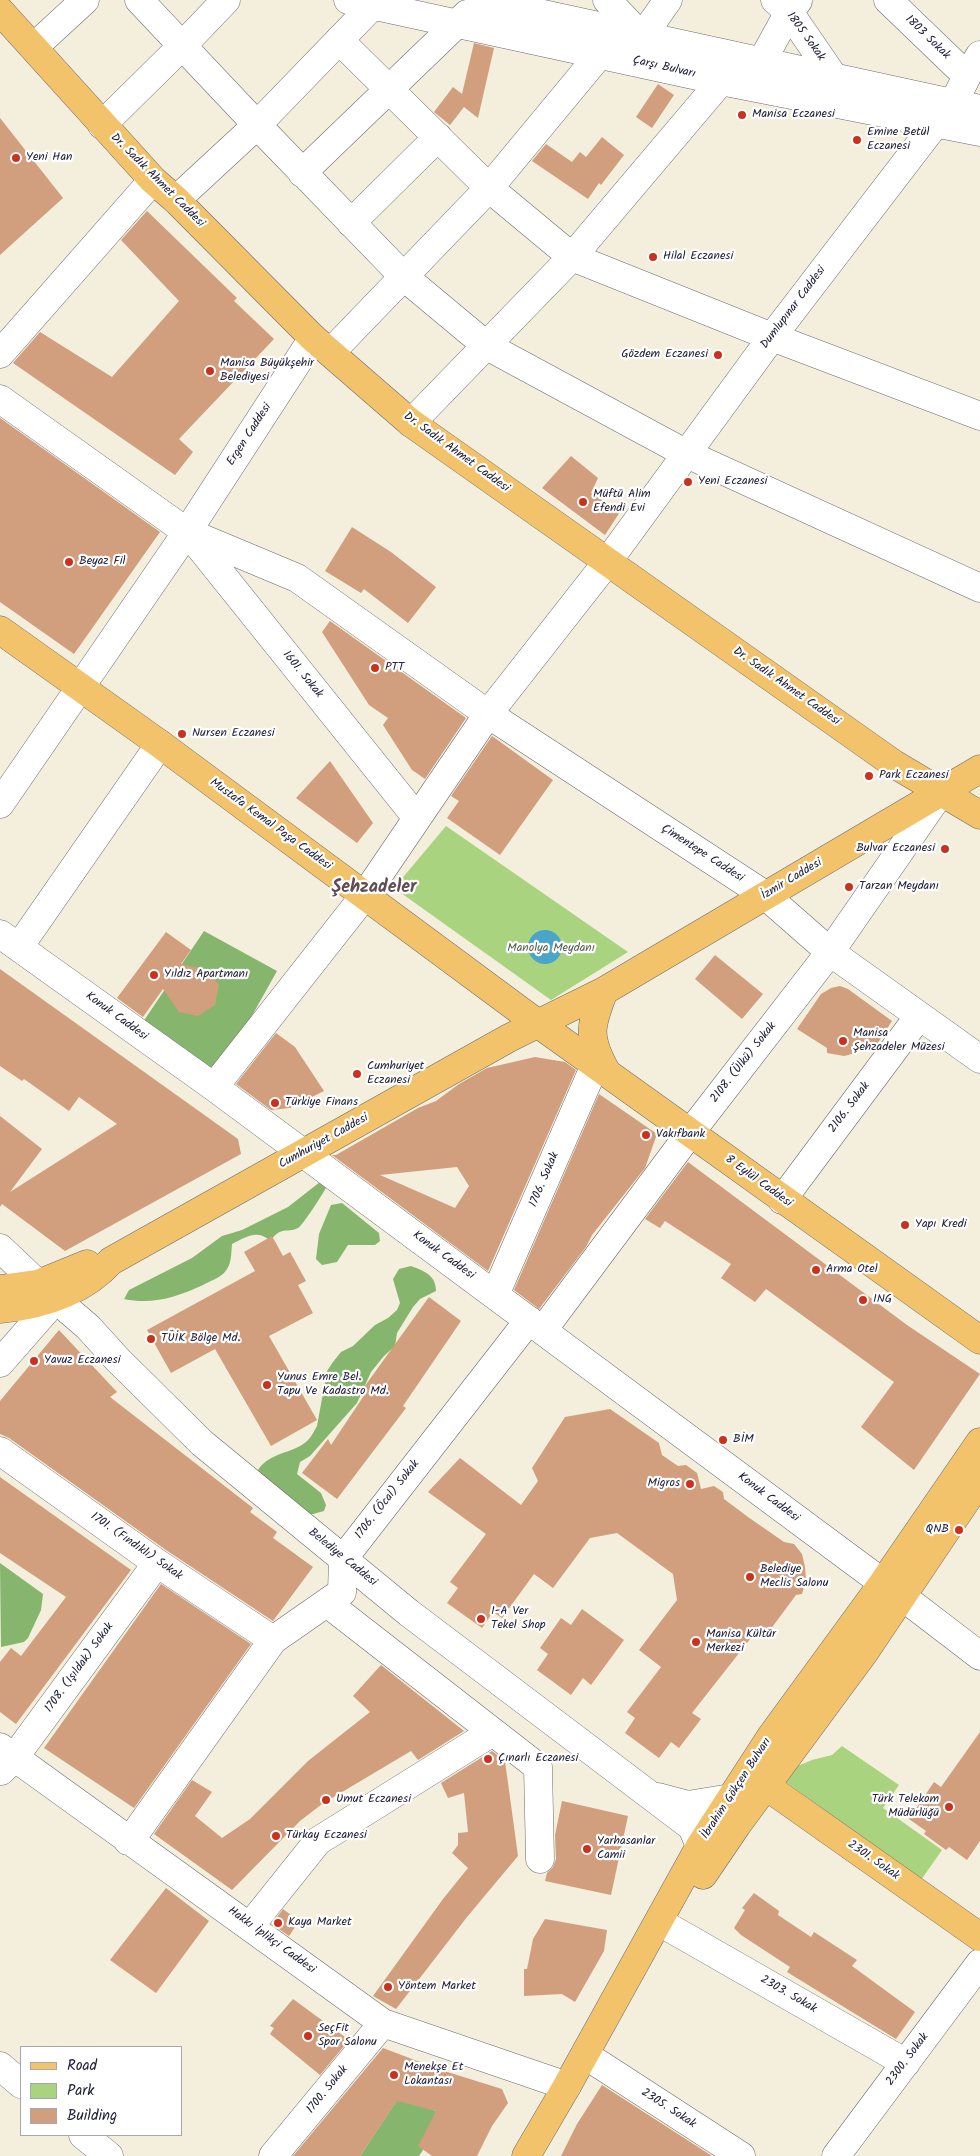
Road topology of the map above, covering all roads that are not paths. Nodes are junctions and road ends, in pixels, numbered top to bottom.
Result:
1 (85, 0) edge
2 (139, 0) edge
3 (226, 0) edge
4 (479, 0) edge
5 (607, 0) edge
6 (668, 0) edge
7 (888, 0) edge
8 (367, 2) edge
9 (788, 4) edge
10 (0, 11) edge
11 (459, 24) junction
12 (614, 31) junction
13 (642, 37) junction
14 (339, 40) junction
15 (182, 46) junction
16 (34, 47) junction
17 (600, 54) junction
18 (749, 59) junction
19 (973, 65) edge
20 (833, 76) junction
21 (721, 81) junction
22 (388, 88) junction
23 (980, 109) edge
24 (945, 114) junction
25 (102, 125) junction
26 (256, 126) junction
27 (980, 132) edge
28 (438, 137) junction
29 (302, 173) junction
30 (153, 180) junction
31 (490, 188) junction
32 (176, 200) junction
33 (351, 223) junction
34 (572, 257) junction
35 (403, 276) junction
36 (772, 338) junction
37 (322, 345) junction
38 (487, 346) junction
39 (0, 354) edge
40 (0, 398) edge
41 (980, 416) edge
42 (411, 423) junction
43 (685, 453) junction
44 (187, 532) junction
45 (608, 561) junction
46 (980, 588) edge
47 (3, 640) edge
48 (79, 687) junction
49 (488, 714) junction
50 (160, 744) junction
51 (980, 769) edge
52 (941, 792) junction
53 (0, 804) edge
54 (980, 815) edge
55 (417, 818) junction
56 (365, 895) junction
57 (765, 896) junction
58 (9, 940) edge
59 (830, 952) junction
60 (604, 990) junction
61 (919, 1016) junction
62 (537, 1023) junction
63 (980, 1060) edge
64 (601, 1069) junction
65 (214, 1087) junction
66 (690, 1133) junction
67 (304, 1154) junction
68 (782, 1200) junction
69 (0, 1248) edge
70 (0, 1289) edge
71 (47, 1292) junction
72 (495, 1294) junction
73 (0, 1309) edge
74 (536, 1325) junction
75 (980, 1340) edge
76 (0, 1363) edge
77 (980, 1442) edge
78 (0, 1452) edge
79 (980, 1480) edge
80 (343, 1559) junction
81 (157, 1563) junction
82 (893, 1590) junction
83 (327, 1603) junction
84 (273, 1640) junction
85 (980, 1656) edge
86 (491, 1733) junction
87 (5, 1759) edge
88 (766, 1786) junction
89 (652, 1795) junction
90 (731, 1798) junction
91 (128, 1840) junction
92 (700, 1846) junction
93 (540, 1859) dead end
94 (250, 1926) junction
95 (670, 1928) junction
96 (980, 1937) edge
97 (980, 1963) edge
98 (383, 2023) junction
99 (596, 2062) junction
100 (906, 2063) junction
101 (567, 2086) junction
102 (84, 2136) edge
103 (109, 2156) edge
104 (273, 2156) edge
105 (526, 2156) edge
106 (543, 2156) edge
107 (741, 2156) edge
108 (836, 2156) edge

1 - 16 street
2 - 15 street
3 - 15 street
4 - 11 street
4 - 12 street, Çarşı Bulvarı
5 - 13 street
6 - 13 street
7 - 19 street, 1803 Sokak
8 - 11 street, Çarşı Bulvarı
8 - 14 street
9 - 18 street
9 - 20 street, 1805 Sokak
10 - 16 main road, Dr. Sadık Ahmet Caddesi
11 - 17 street, Çarşı Bulvarı
11 - 22 street
12 - 13 street, Çarşı Bulvarı
12 - 17 street, Ergen Caddesi
13 - 18 street, Çarşı Bulvarı
14 - 22 street
14 - 26 street
15 - 25 street
15 - 26 street
16 - 25 main road, Dr. Sadık Ahmet Caddesi
17 - 21 street, Çarşı Bulvarı
17 - 31 street, Ergen Caddesi
18 - 20 street, Çarşı Bulvarı
18 - 21 street
19 - 24 street, Dumlupınar Caddesi
20 - 24 street, Çarşı Bulvarı
21 - 24 street, Çarşı Bulvarı
21 - 34 street
22 - 28 street
22 - 29 street
23 - 24 street, Çarşı Bulvarı
24 - 27 street, Çarşı Bulvarı
24 - 36 street, Dumlupınar Caddesi
25 - 30 main road, Dr. Sadık Ahmet Caddesi
26 - 29 street
26 - 32 street
28 - 31 street
28 - 33 street
29 - 33 street
30 - 32 main road, Dr. Sadık Ahmet Caddesi
30 - 39 street
31 - 34 street
31 - 35 street, Ergen Caddesi
32 - 37 main road, Dr. Sadık Ahmet Caddesi
33 - 35 street
34 - 36 street
34 - 38 street
35 - 37 street, Ergen Caddesi
35 - 38 street
36 - 41 street
36 - 43 street, Dumlupınar Caddesi
37 - 42 main road, Dr. Sadık Ahmet Caddesi
37 - 44 street, Ergen Caddesi
38 - 42 street
38 - 43 street
40 - 44 street
42 - 45 main road, Dr. Sadık Ahmet Caddesi
43 - 45 street, Dumlupınar Caddesi
43 - 46 street
44 - 48 street, Ergen Caddesi
44 - 49 street, Çimentepe Caddesi
44 - 55 street, 1601. Sokak
45 - 49 street, Dumlupınar Caddesi
45 - 52 main road, Dr. Sadık Ahmet Caddesi
47 - 48 main road, Mustafa Kemal Paşa Caddesi
48 - 50 main road, Mustafa Kemal Paşa Caddesi
48 - 53 street, Ergen Caddesi
49 - 55 street, Dumlupınar Caddesi
49 - 57 street, Çimentepe Caddesi
50 - 56 main road, Mustafa Kemal Paşa Caddesi
50 - 58 street
51 - 52 main road, İzmir Caddesi
52 - 54 main road, Dr. Sadık Ahmet Caddesi
52 - 57 main road, İzmir Caddesi
52 - 59 street, 2108. (Ülkü) Sokak
55 - 56 street, Dumlupınar Caddesi
56 - 62 main road, Mustafa Kemal Paşa Caddesi
56 - 65 street, Dumlupınar Caddesi
57 - 59 street, Çimentepe Caddesi
57 - 60 main road, İzmir Caddesi
58 - 65 street, Konuk Caddesi
59 - 61 street, Çimentepe Caddesi
59 - 66 street, 2108. (Ülkü) Sokak
60 - 62 main road, İzmir Caddesi
60 - 64 main road
61 - 63 street, Çimentepe Caddesi
61 - 68 street, 2106. Sokak
62 - 64 main road, 8 Eylül Caddesi
62 - 67 main road, Cumhuriyet Caddesi
64 - 66 main road, 8 Eylül Caddesi
64 - 72 street, 1706. Sokak
65 - 67 street, Konuk Caddesi
66 - 68 main road, 8 Eylül Caddesi
66 - 74 street, 2108. (Ülkü) Sokak
67 - 71 main road, Cumhuriyet Caddesi
67 - 72 street, Konuk Caddesi
68 - 75 main road, 8 Eylül Caddesi
69 - 71 street, Belediye Caddesi
70 - 71 main road, Cumhuriyet Caddesi
71 - 73 main road, Cumhuriyet Caddesi
71 - 76 street
71 - 80 street, Belediye Caddesi
72 - 74 street, Konuk Caddesi
74 - 80 street, 1706. (Öcal) Sokak
74 - 82 street, Konuk Caddesi
77 - 82 main road, İbrahim Gökçen Bulvarı
78 - 81 street, 1701. (Fındıklı) Sokak
79 - 82 main road, İbrahim Gökçen Bulvarı
80 - 83 street
80 - 89 street, Belediye Caddesi
81 - 84 street, 1701. (Fındıklı) Sokak
81 - 87 street, 1708. (Işıldak) Sokak
82 - 85 street, Konuk Caddesi
82 - 88 main road, İbrahim Gökçen Bulvarı
82 - 90 main road, İbrahim Gökçen Bulvarı
83 - 84 street
83 - 86 street
84 - 91 street
86 - 93 street
86 - 94 street
87 - 91 street, Hakkı İplikçi Caddesi
88 - 90 street
88 - 95 main road, İbrahim Gökçen Bulvarı
88 - 96 main road, 2301. Sokak
89 - 90 street
89 - 92 street, Belediye Caddesi
90 - 92 main road, İbrahim Gökçen Bulvarı
91 - 94 street, Hakkı İplikçi Caddesi
92 - 101 main road, İbrahim Gökçen Bulvarı
94 - 98 street, Hakkı İplikçi Caddesi
95 - 99 main road, İbrahim Gökçen Bulvarı
95 - 100 street, 2303. Sokak
97 - 100 street, 2300. Sokak
98 - 101 street, Hakkı İplikçi Caddesi
98 - 104 street, 1700. Sokak
99 - 106 main road, İbrahim Gökçen Bulvarı
99 - 107 street, 2305. Sokak
100 - 108 street, 2300. Sokak
101 - 105 main road, İbrahim Gökçen Bulvarı
102 - 103 street

